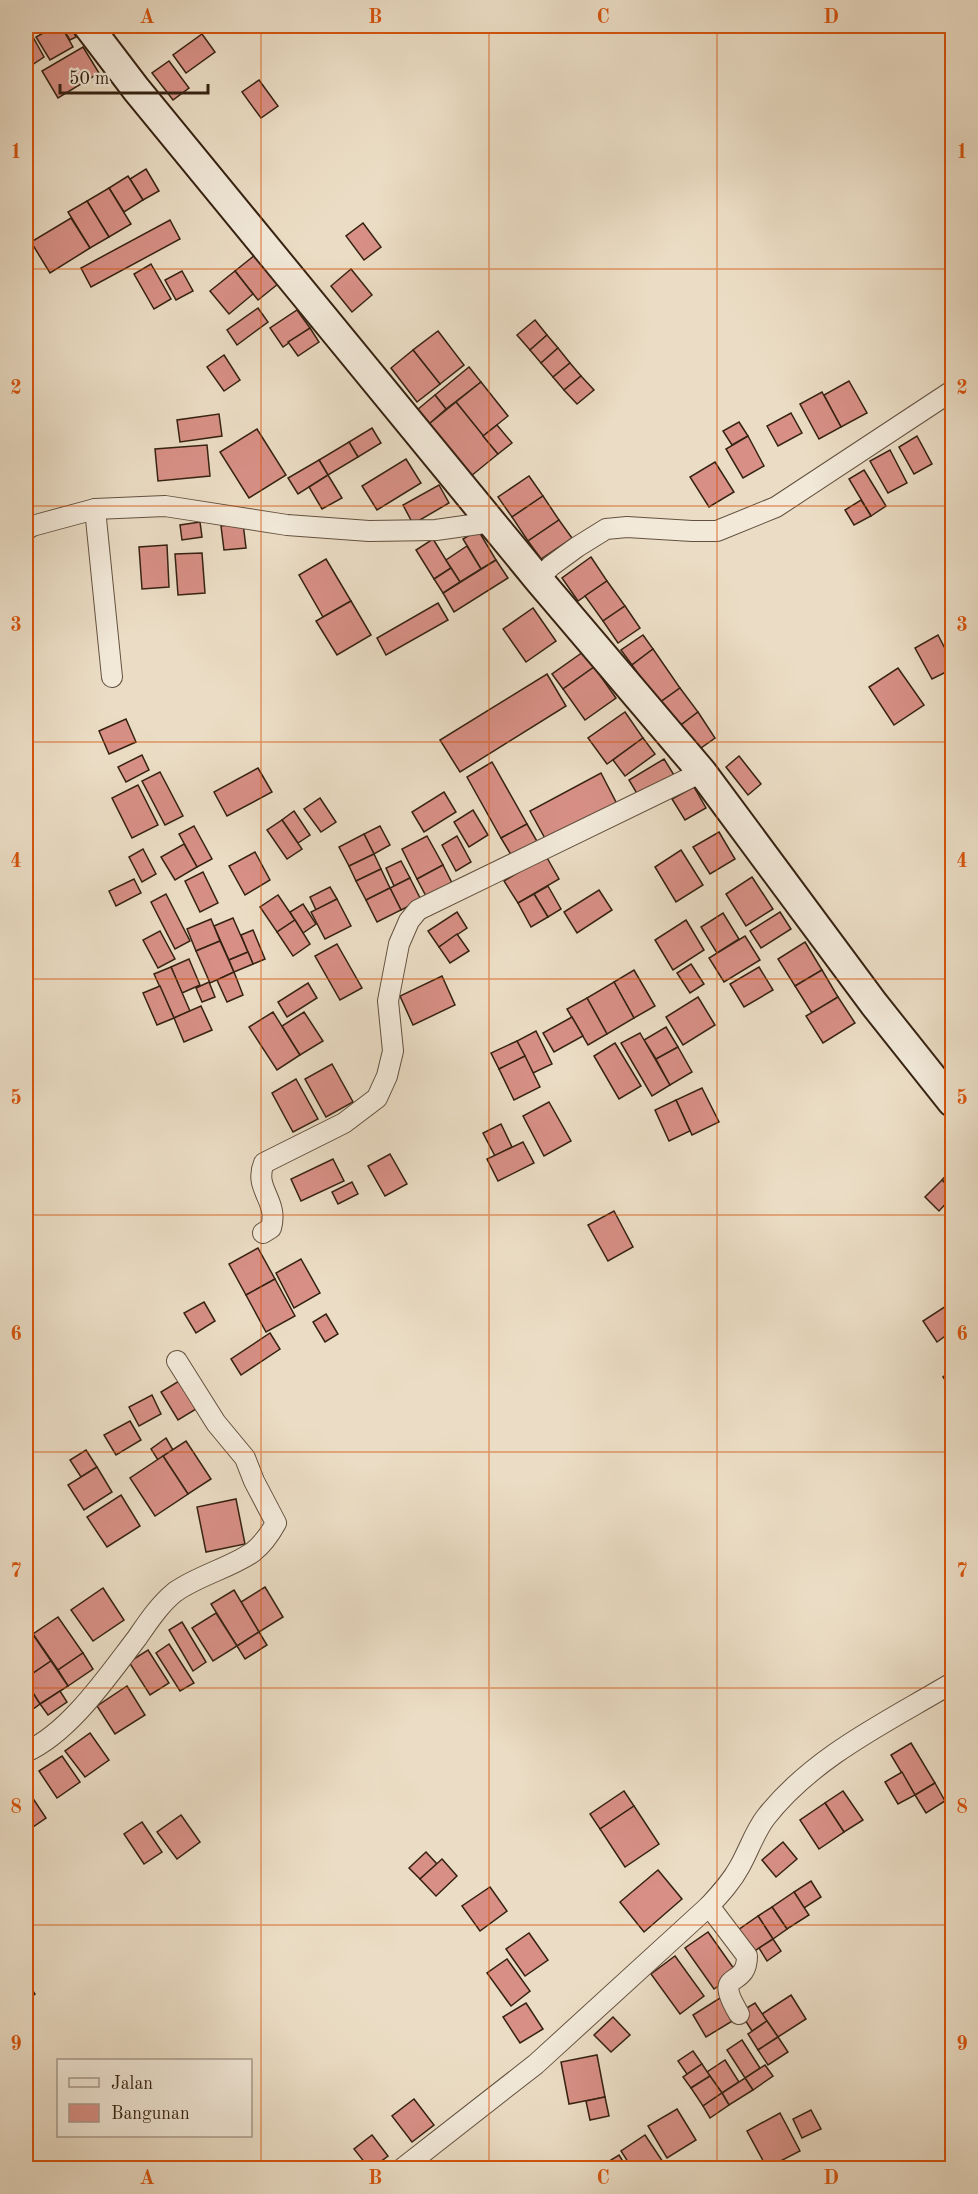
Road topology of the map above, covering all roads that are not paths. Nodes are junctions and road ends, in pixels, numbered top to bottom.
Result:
1 (88, 26) edge
2 (952, 391) edge
3 (95, 508) junction
4 (492, 522) junction
5 (26, 530) edge
6 (538, 579) junction
7 (112, 677) dead end
8 (702, 772) junction
9 (952, 1102) edge
10 (263, 1233) dead end
11 (177, 1361) dead end
12 (952, 1683) edge
13 (26, 1752) edge
14 (709, 1906) junction
15 (739, 2014) dead end
16 (403, 2169) edge

1 - 4 street
2 - 6 street
3 - 4 street
3 - 5 street
3 - 7 street
4 - 6 street
6 - 8 street
8 - 9 street
8 - 10 street
11 - 13 street
12 - 14 street
14 - 15 street
14 - 16 street

